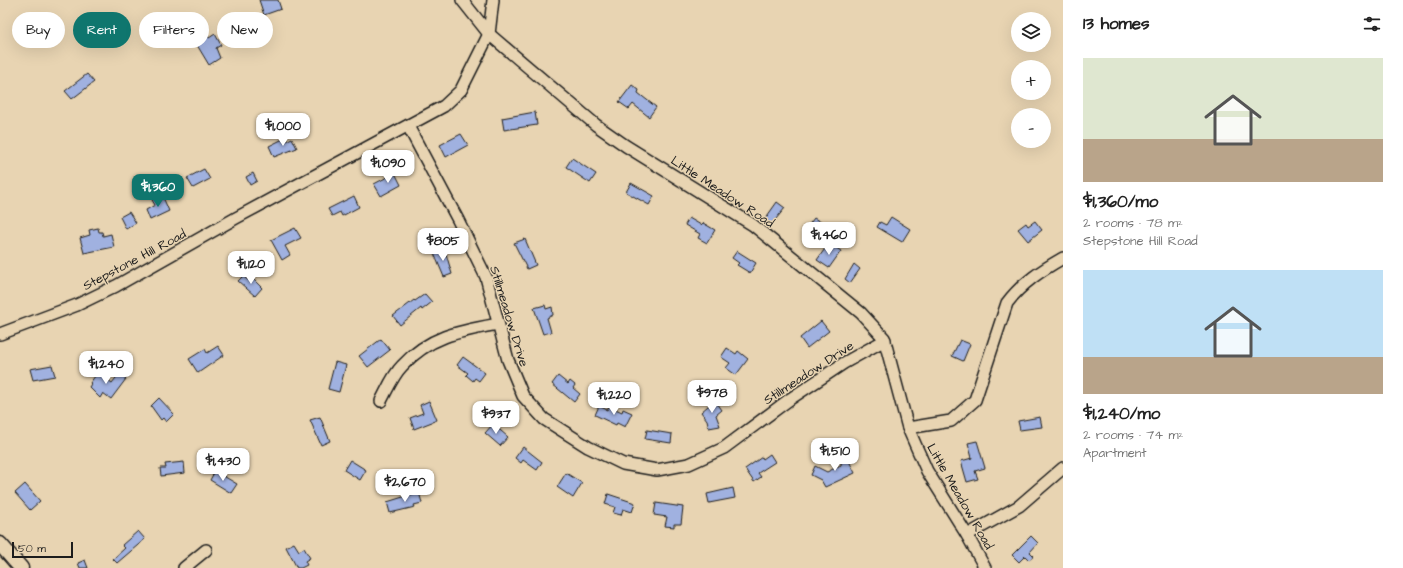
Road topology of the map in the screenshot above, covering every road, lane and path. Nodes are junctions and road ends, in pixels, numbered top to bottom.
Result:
1 (462, 0) edge
2 (493, 0) edge
3 (489, 34) junction
4 (408, 126) junction
5 (1063, 258) edge
6 (498, 324) junction
7 (0, 334) edge
8 (885, 340) junction
9 (381, 401) dead end
10 (908, 428) junction
11 (1063, 468) edge
12 (967, 535) junction
13 (0, 544) edge
14 (206, 550) dead end
15 (21, 568) edge
16 (184, 568) edge
17 (985, 568) edge

1 - 3 street, Little Meadow Road
2 - 3 street, Stepstone Hill Road
3 - 4 street, Stepstone Hill Road
3 - 8 street, Little Meadow Road
4 - 6 street, Stillmeadow Drive
4 - 7 street, Stepstone Hill Road
5 - 10 street
6 - 8 street, Stillmeadow Drive
6 - 9 street
8 - 10 street, Little Meadow Road
10 - 12 street, Little Meadow Road
11 - 12 street
12 - 17 street, Little Meadow Road
13 - 15 main road
14 - 16 street

